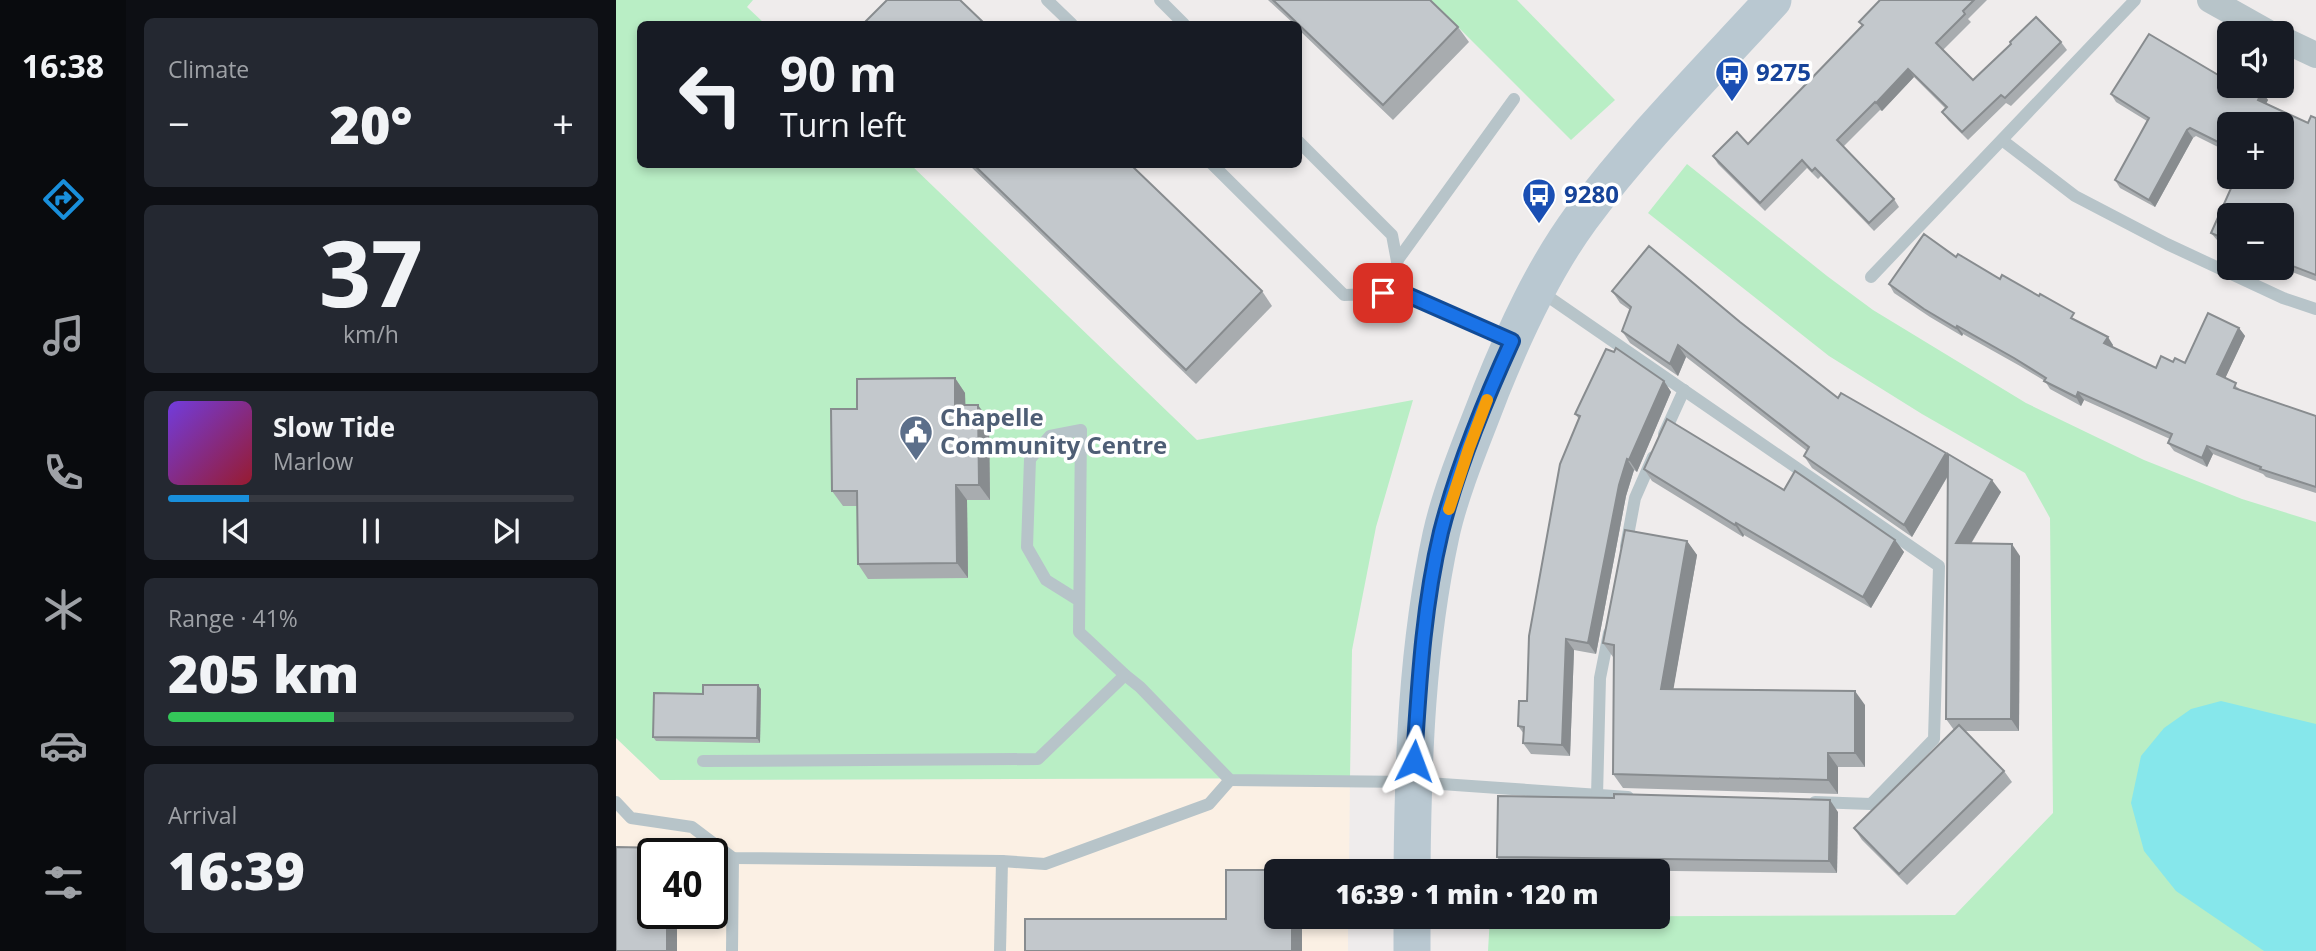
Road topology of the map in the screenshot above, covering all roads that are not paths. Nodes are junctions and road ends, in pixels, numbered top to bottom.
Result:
1 (1047, 0) edge
2 (1160, 0) edge
3 (1773, 0) edge
4 (2135, 0) edge
5 (2210, 0) edge
6 (1069, 21) edge
7 (1181, 21) edge
8 (2248, 21) edge
9 (2294, 45) edge
10 (2316, 55) edge
11 (1514, 99) dead end
12 (2002, 140) junction
13 (1302, 145) edge
14 (1217, 168) edge
15 (1396, 261) junction
16 (1871, 277) dead end
17 (1537, 289) junction
18 (1403, 293) junction
19 (2316, 309) edge
20 (1512, 341) junction
21 (1684, 390) junction
22 (1622, 562) edge
23 (1078, 600) junction
24 (1612, 614) edge
25 (1125, 676) junction
26 (703, 761) dead end
27 (1230, 780) junction
28 (1413, 782) junction
29 (1597, 796) junction
30 (1638, 797) edge
31 (616, 802) edge
32 (1803, 802) edge
33 (733, 858) junction
34 (1412, 859) edge
35 (1002, 861) junction
36 (1412, 929) edge
37 (732, 951) edge
38 (1000, 951) edge
39 (1412, 951) edge

1 - 6 lane
2 - 7 lane
3 - 17 street
4 - 12 lane
5 - 8 street
9 - 10 street
11 - 15 lane
12 - 16 lane
12 - 19 lane
13 - 15 lane
14 - 18 lane
15 - 18 lane
17 - 20 street
17 - 21 lane
18 - 20 lane
20 - 28 street
21 - 22 lane
21 - 32 lane
23 - 23 lane
23 - 25 lane
24 - 29 lane
25 - 26 lane
25 - 27 lane
27 - 28 lane
27 - 35 lane
28 - 29 lane
28 - 34 street
29 - 30 lane
31 - 33 lane
33 - 35 lane
33 - 37 lane
35 - 38 lane
36 - 39 street

